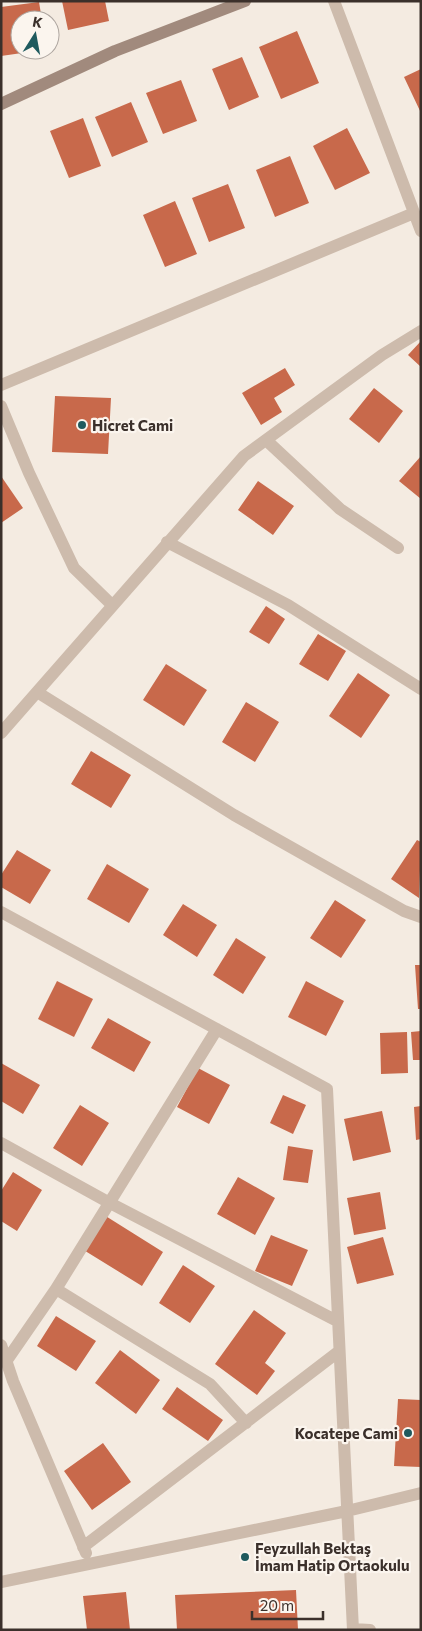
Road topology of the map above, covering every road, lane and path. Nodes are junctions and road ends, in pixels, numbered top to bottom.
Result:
1 (245, 1) edge
2 (334, 1) edge
3 (1, 104) edge
4 (414, 213) junction
5 (421, 231) edge
6 (421, 331) edge
7 (1, 385) edge
8 (1, 406) edge
9 (266, 440) junction
10 (167, 542) junction
11 (398, 548) dead end
12 (112, 605) junction
13 (421, 689) edge
14 (37, 692) junction
15 (1, 733) edge
16 (1, 912) edge
17 (421, 917) edge
18 (217, 1029) junction
19 (1, 1143) edge
20 (108, 1202) junction
21 (56, 1289) junction
22 (337, 1321) junction
23 (1, 1345) edge
24 (338, 1352) junction
25 (7, 1360) junction
26 (246, 1423) junction
27 (421, 1493) edge
28 (347, 1511) junction
29 (83, 1547) junction
30 (90, 1564) junction
31 (1, 1582) edge
32 (353, 1629) edge
33 (370, 1630) edge

1 - 3 street
2 - 4 street
4 - 5 street
4 - 7 street
6 - 9 street
8 - 12 street
9 - 10 street
9 - 11 street
10 - 12 street
10 - 13 street
12 - 14 street
14 - 15 street
14 - 17 street
16 - 18 street
18 - 20 street
18 - 22 street
19 - 20 street
20 - 21 street
20 - 22 street
21 - 25 street
21 - 26 street
22 - 24 street
23 - 25 street
24 - 26 street
24 - 28 street
25 - 29 street
26 - 29 street
27 - 28 street
28 - 30 street
28 - 32 street
29 - 30 street
30 - 31 street
32 - 33 street

